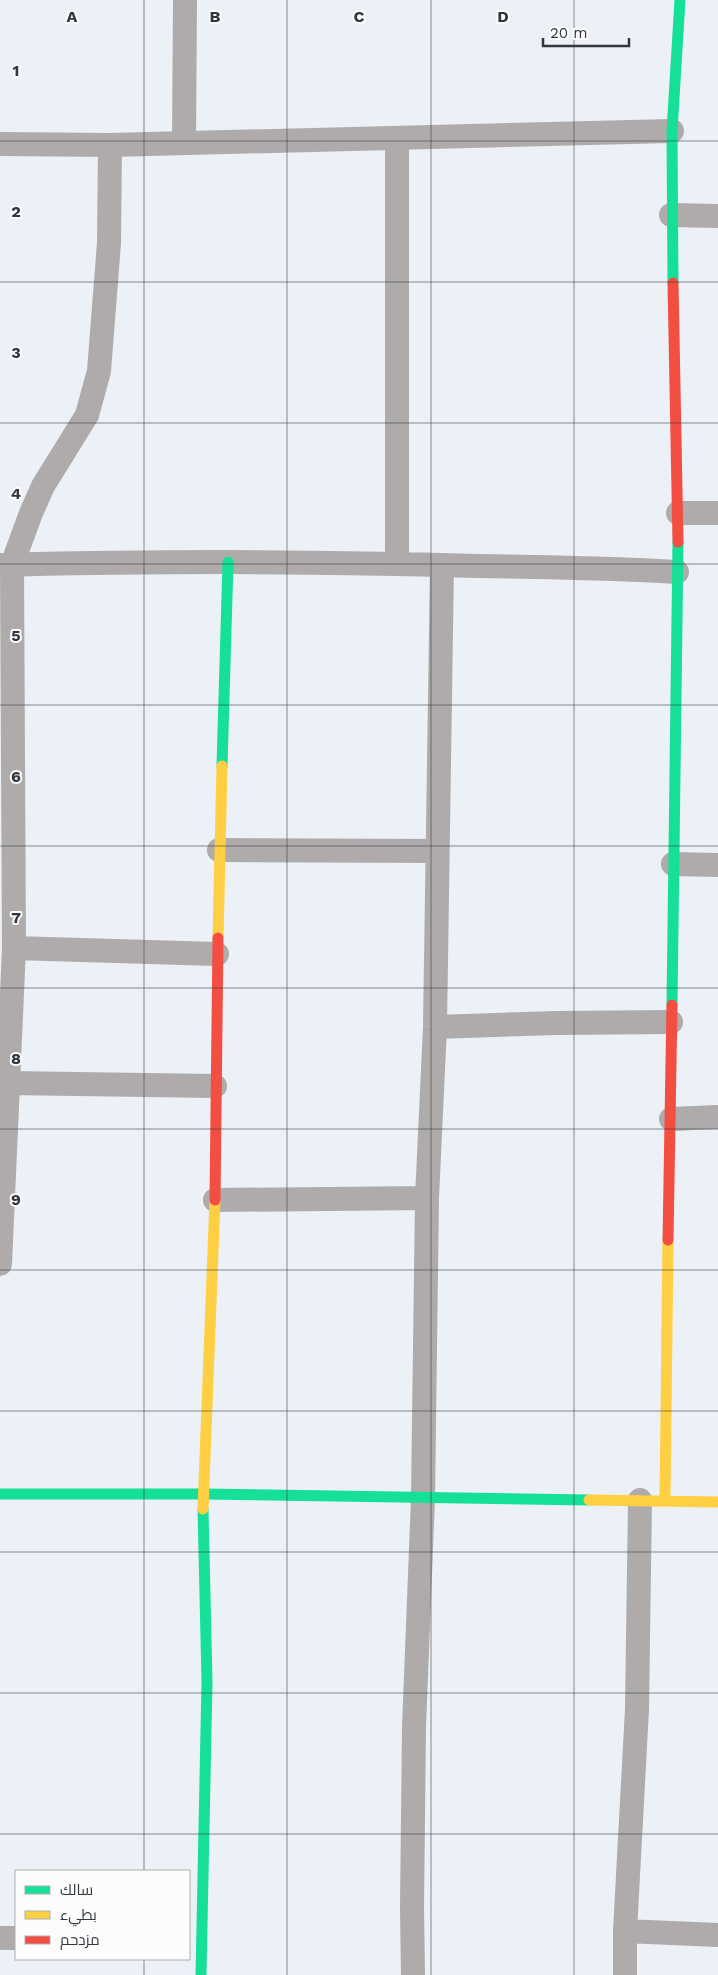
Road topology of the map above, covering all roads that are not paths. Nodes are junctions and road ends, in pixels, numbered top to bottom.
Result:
1 (185, 0) edge
2 (680, 0) edge
3 (672, 131) junction
4 (397, 138) junction
5 (184, 143) junction
6 (0, 144) edge
7 (110, 145) junction
8 (671, 215) junction
9 (718, 216) edge
10 (678, 513) junction
11 (718, 513) edge
12 (228, 562) junction
13 (397, 564) junction
14 (6, 565) edge
15 (442, 565) junction
16 (677, 572) junction
17 (219, 850) junction
18 (436, 851) junction
19 (673, 864) junction
20 (718, 865) edge
21 (14, 948) junction
22 (217, 954) junction
23 (6, 1021) edge
24 (671, 1022) junction
25 (435, 1026) junction
26 (7, 1083) junction
27 (215, 1086) junction
28 (718, 1117) edge
29 (671, 1119) junction
30 (428, 1198) junction
31 (215, 1200) junction
32 (0, 1264) edge
33 (0, 1494) edge
34 (203, 1494) junction
35 (423, 1498) junction
36 (640, 1500) junction
37 (665, 1500) junction
38 (718, 1502) edge
39 (625, 1932) junction
40 (718, 1936) edge
41 (0, 1938) edge
42 (15, 1938) edge
43 (195, 1939) edge
44 (201, 1975) edge
45 (413, 1975) edge
46 (625, 1975) edge

1 - 5 street
2 - 3 street
3 - 4 street
3 - 8 street
4 - 5 street
4 - 13 street
5 - 7 street
6 - 7 street
7 - 14 street
8 - 9 street
8 - 10 street
10 - 11 street
10 - 16 street
12 - 13 street
12 - 14 street
12 - 17 street
13 - 15 street
14 - 21 street
15 - 16 street
15 - 18 street
16 - 19 street
17 - 18 street
17 - 22 street
18 - 25 street
19 - 20 street
19 - 24 street
21 - 22 street
21 - 23 street
22 - 27 street
23 - 26 street
24 - 25 street
24 - 29 street
25 - 30 street
26 - 27 street
26 - 32 street
27 - 31 street
28 - 29 street
29 - 37 street
30 - 31 street
30 - 35 street
31 - 34 street
33 - 34 street
34 - 35 street
34 - 43 street
35 - 36 street
35 - 45 street
36 - 37 street
36 - 39 street
37 - 38 street
39 - 40 street
39 - 46 street
41 - 42 street
43 - 44 street

